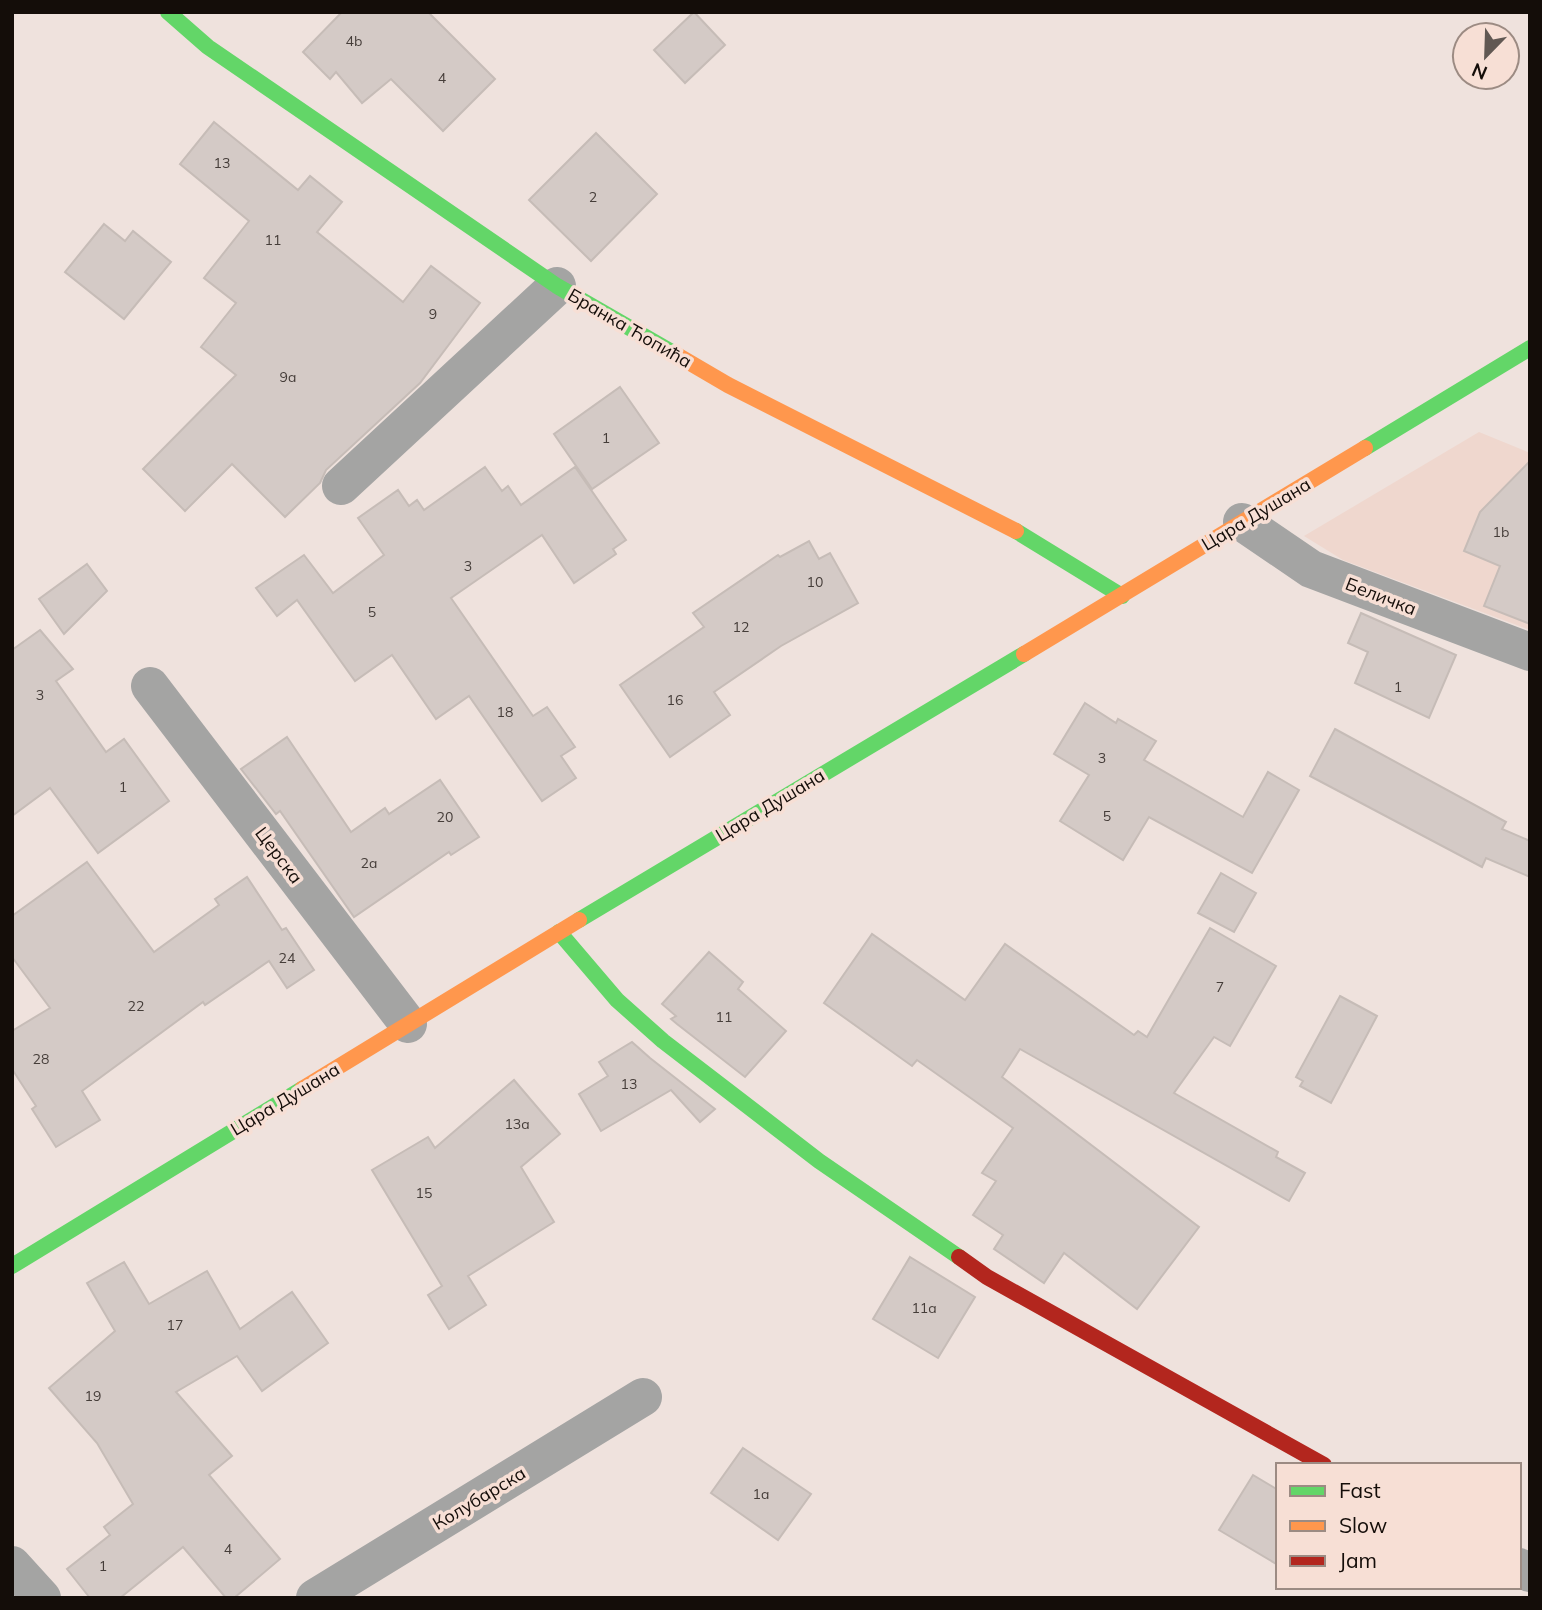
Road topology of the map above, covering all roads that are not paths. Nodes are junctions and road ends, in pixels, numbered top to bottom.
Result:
1 (168, 12) edge
2 (557, 286) junction
3 (1530, 348) edge
4 (341, 486) dead end
5 (1242, 522) junction
6 (1122, 596) junction
7 (1530, 652) edge
8 (150, 685) dead end
9 (559, 932) junction
10 (408, 1024) junction
11 (12, 1266) edge
12 (643, 1397) dead end
13 (1320, 1463) edge
14 (12, 1565) edge
15 (42, 1598) edge
16 (315, 1598) edge

1 - 2 street, Бранка Ћопића
2 - 4 street
2 - 6 street, Бранка Ћопића
3 - 5 street, Цара Душана
5 - 6 street, Цара Душана
5 - 7 street, Беличка
6 - 9 street, Цара Душана
8 - 10 street, Церска
9 - 10 street, Цара Душана
9 - 13 street
10 - 11 street, Цара Душана
12 - 16 street, Колубарска
14 - 15 street

